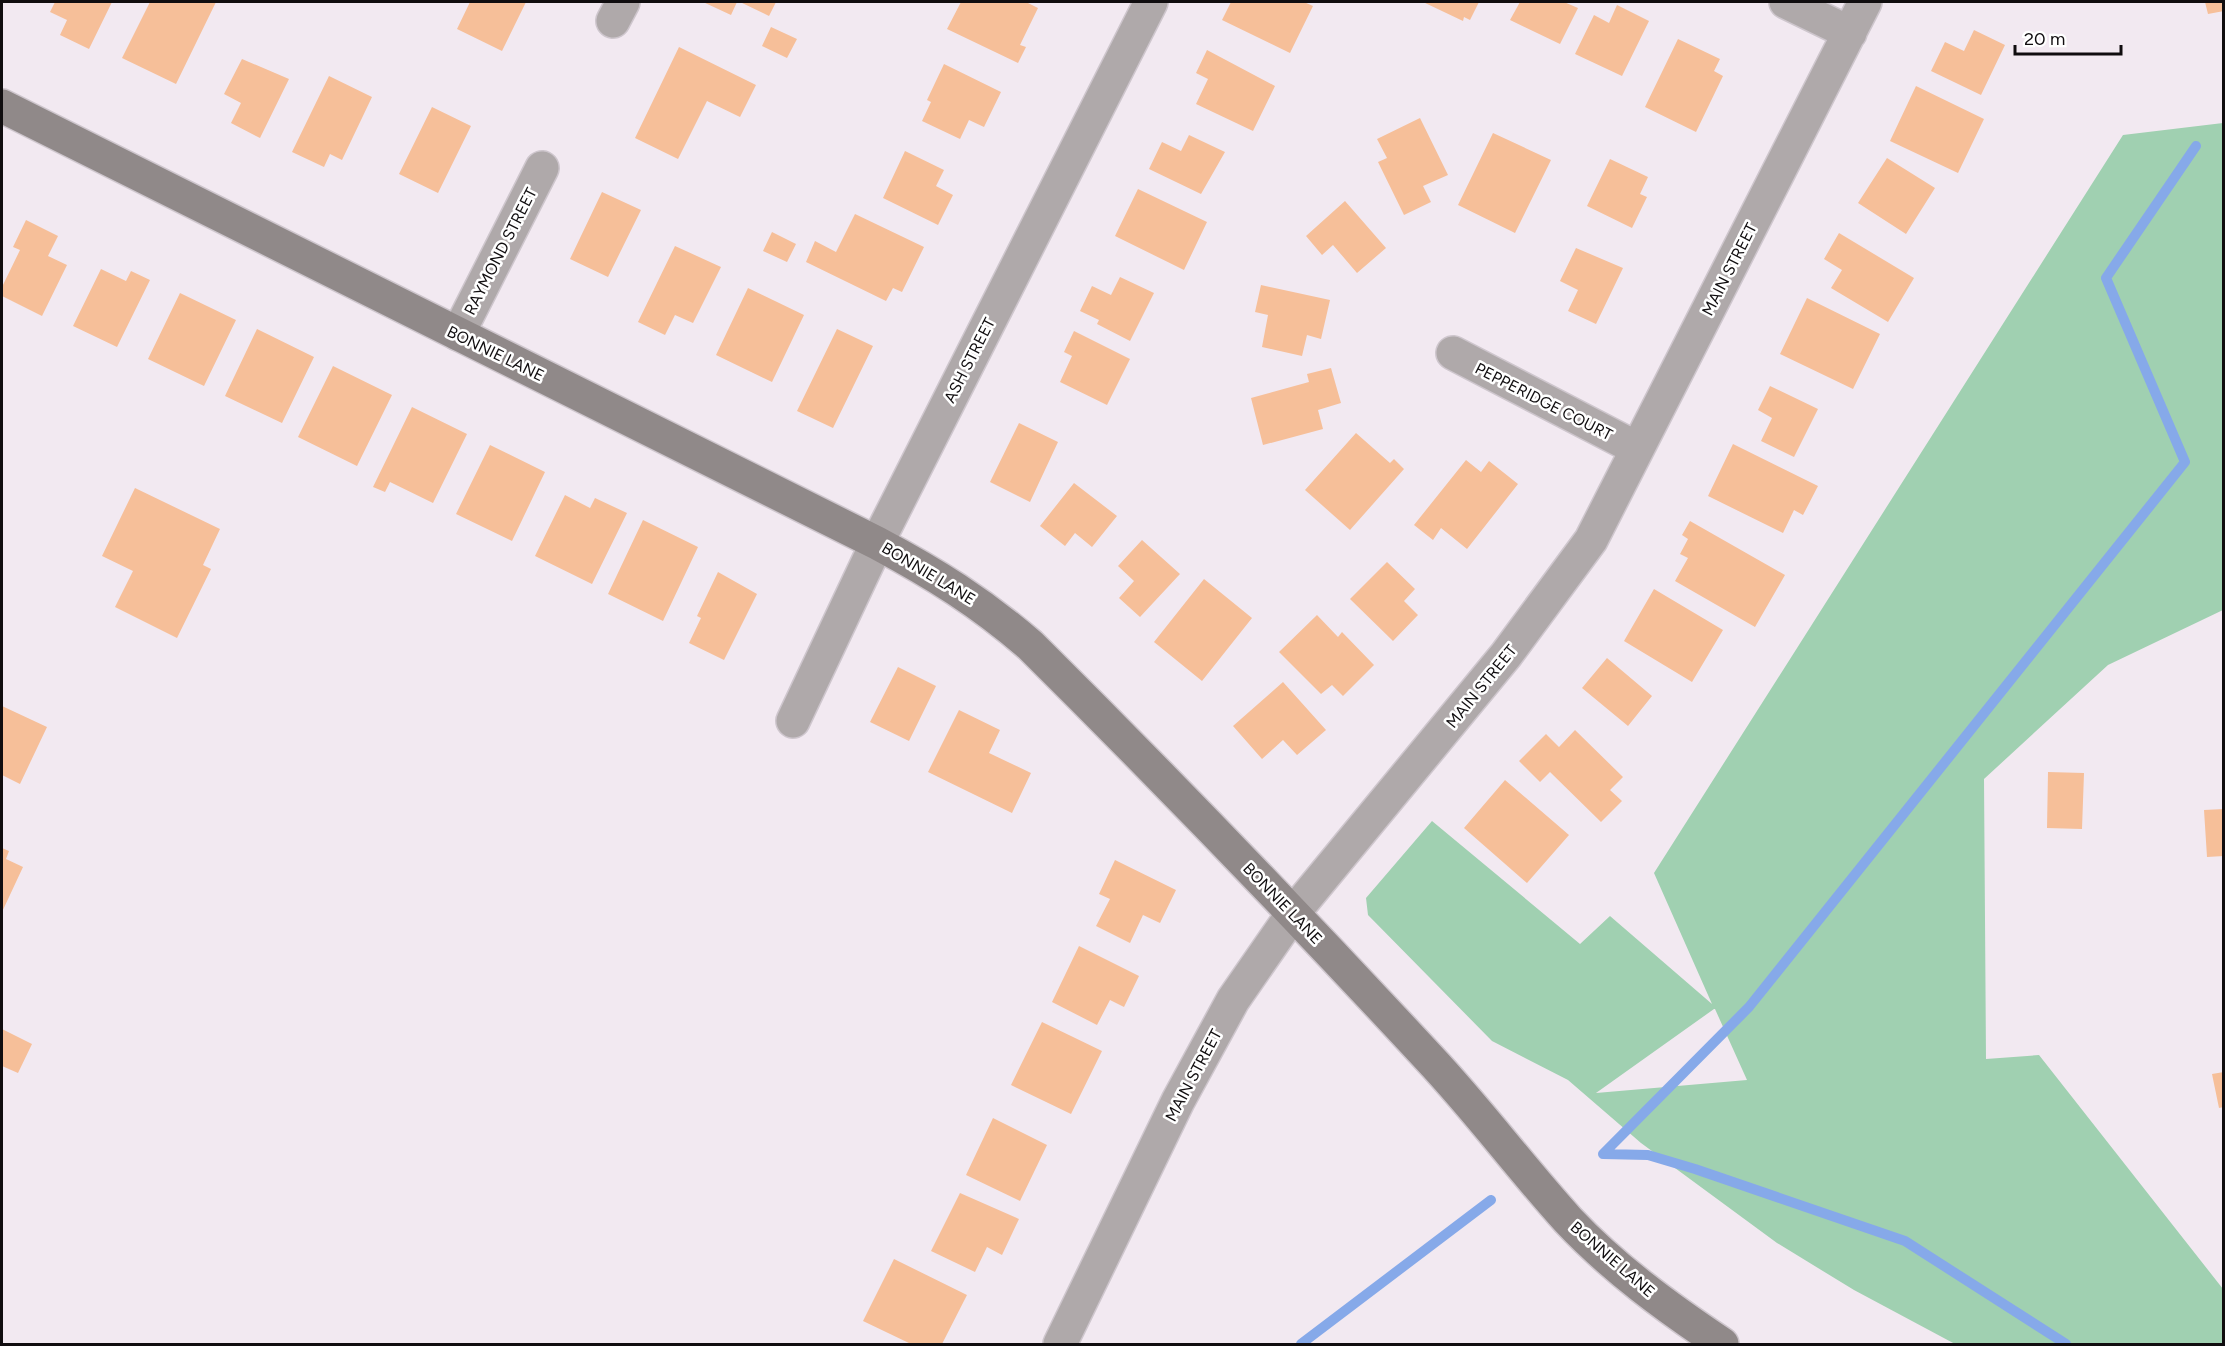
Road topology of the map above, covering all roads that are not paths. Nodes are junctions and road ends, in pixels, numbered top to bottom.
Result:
1 (1151, 2) edge
2 (1786, 2) edge
3 (1865, 2) edge
4 (1850, 33) junction
5 (2, 106) edge
6 (542, 168) dead end
7 (458, 334) junction
8 (1453, 353) dead end
9 (1636, 448) junction
10 (877, 543) junction
11 (793, 721) dead end
12 (1294, 912) junction
13 (1060, 1344) edge
14 (1722, 1344) edge

1 - 10 street, ASH STREET
2 - 4 street
3 - 4 street, MAIN STREET
4 - 9 street, MAIN STREET
5 - 7 street, BONNIE LANE
6 - 7 street, RAYMOND STREET
7 - 10 street, BONNIE LANE
8 - 9 street, PEPPERIDGE COURT
9 - 12 street, MAIN STREET
10 - 11 street, ASH STREET
10 - 12 street, BONNIE LANE
12 - 13 street, MAIN STREET
12 - 14 street, BONNIE LANE

